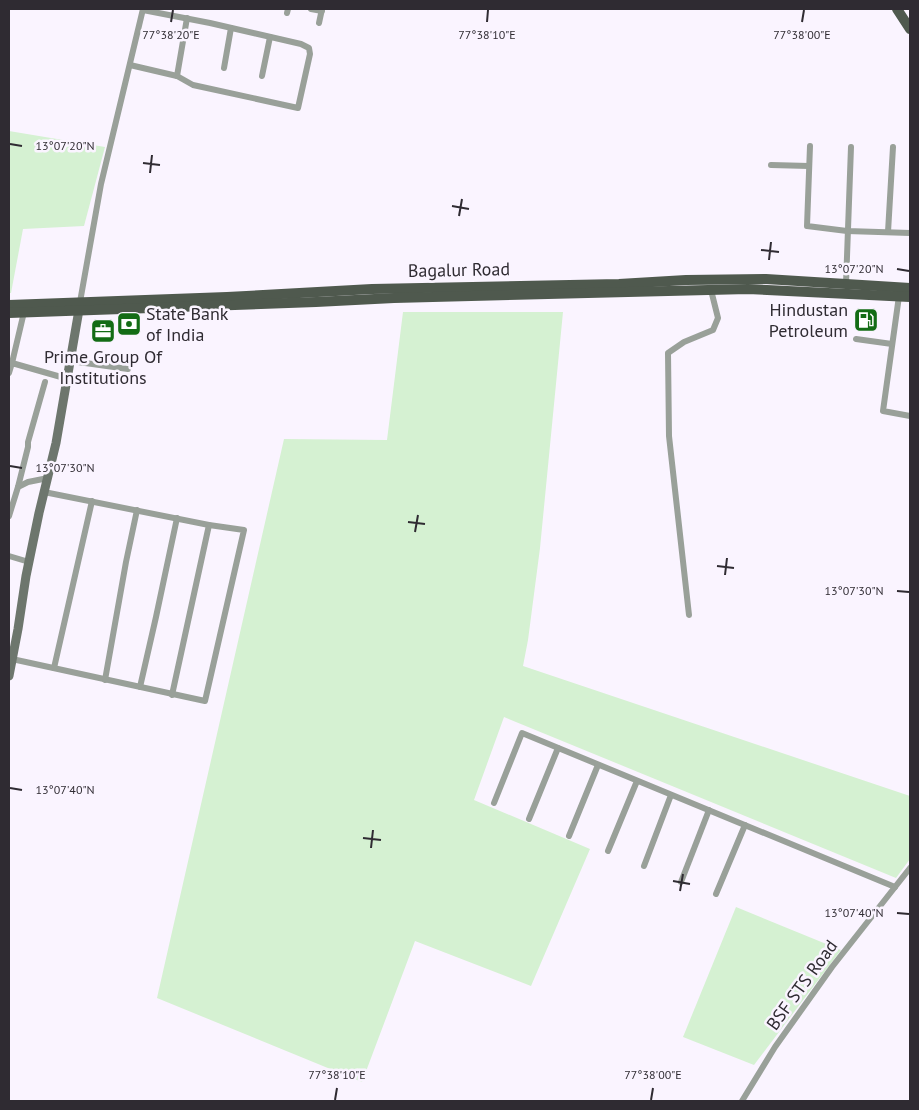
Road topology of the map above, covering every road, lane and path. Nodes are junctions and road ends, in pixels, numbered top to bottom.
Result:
1 (143, 9) edge
2 (311, 9) edge
3 (897, 9) edge
4 (322, 10) edge
5 (187, 18) junction
6 (319, 23) dead end
7 (231, 28) junction
8 (910, 29) edge
9 (270, 37) junction
10 (130, 66) junction
11 (224, 68) dead end
12 (177, 76) junction
13 (262, 76) dead end
14 (810, 146) dead end
15 (851, 147) dead end
16 (893, 147) dead end
17 (771, 165) dead end
18 (809, 166) junction
19 (847, 231) junction
20 (888, 232) junction
21 (910, 233) edge
22 (846, 284) junction
23 (910, 288) edge
24 (711, 290) junction
25 (372, 294) junction
26 (898, 296) junction
27 (910, 297) edge
28 (9, 305) edge
29 (80, 306) junction
30 (24, 312) junction
31 (9, 313) edge
32 (856, 339) dead end
33 (892, 344) junction
34 (71, 361) junction
35 (12, 363) junction
36 (128, 369) dead end
37 (9, 373) edge
38 (68, 378) junction
39 (45, 382) dead end
40 (910, 416) edge
41 (48, 478) junction
42 (18, 487) junction
43 (44, 492) junction
44 (92, 501) junction
45 (137, 510) junction
46 (9, 516) edge
47 (176, 518) junction
48 (209, 525) junction
49 (9, 556) edge
50 (29, 562) junction
51 (690, 615) dead end
52 (12, 659) junction
53 (54, 668) junction
54 (9, 676) edge
55 (105, 680) junction
56 (140, 687) junction
57 (172, 695) junction
58 (558, 748) junction
59 (598, 764) junction
60 (637, 781) junction
61 (671, 795) junction
62 (494, 803) dead end
63 (710, 810) junction
64 (530, 819) dead end
65 (745, 825) junction
66 (569, 836) dead end
67 (608, 851) dead end
68 (644, 866) dead end
69 (910, 868) edge
70 (681, 882) dead end
71 (895, 887) junction
72 (716, 894) dead end
73 (742, 1101) edge

1 - 5 street
1 - 10 street
2 - 4 street
3 - 8 main road
4 - 6 street
5 - 7 street
5 - 12 street
7 - 9 street
7 - 11 street
9 - 12 street
9 - 13 street
10 - 12 street
10 - 29 street
14 - 18 street
15 - 19 street
16 - 20 street
17 - 18 street
18 - 19 street
19 - 20 street
19 - 22 street
20 - 21 street
22 - 23 main road, Bagalur Road
22 - 25 main road, Bagalur Road
24 - 25 main road, Bagalur Road
24 - 26 main road, Bagalur Road
24 - 51 street
25 - 29 main road, Bagalur Road
26 - 27 main road, Bagalur Road
26 - 33 street
28 - 29 main road, Bagalur Road
29 - 30 main road, Bagalur Road
29 - 34 street
30 - 31 main road, Bagalur Road
30 - 35 street
32 - 33 street
33 - 40 street
34 - 36 street
34 - 38 street
35 - 37 street
35 - 38 street
38 - 41 street
39 - 42 street
41 - 42 street
41 - 43 street
42 - 46 street
43 - 44 street
43 - 50 street
44 - 45 street
44 - 53 street
45 - 47 street
45 - 55 street
47 - 48 street
47 - 56 street
48 - 57 street
48 - 57 street
49 - 50 street
50 - 52 street
52 - 53 street
52 - 54 street
53 - 55 street
55 - 56 street
56 - 57 street
58 - 59 street
58 - 62 street
58 - 64 street
59 - 60 street
59 - 66 street
60 - 61 street
60 - 67 street
61 - 63 street
61 - 68 street
63 - 65 street
63 - 70 street
65 - 71 street
65 - 72 street
69 - 71 street, BSF STS Road
71 - 73 street, BSF STS Road

